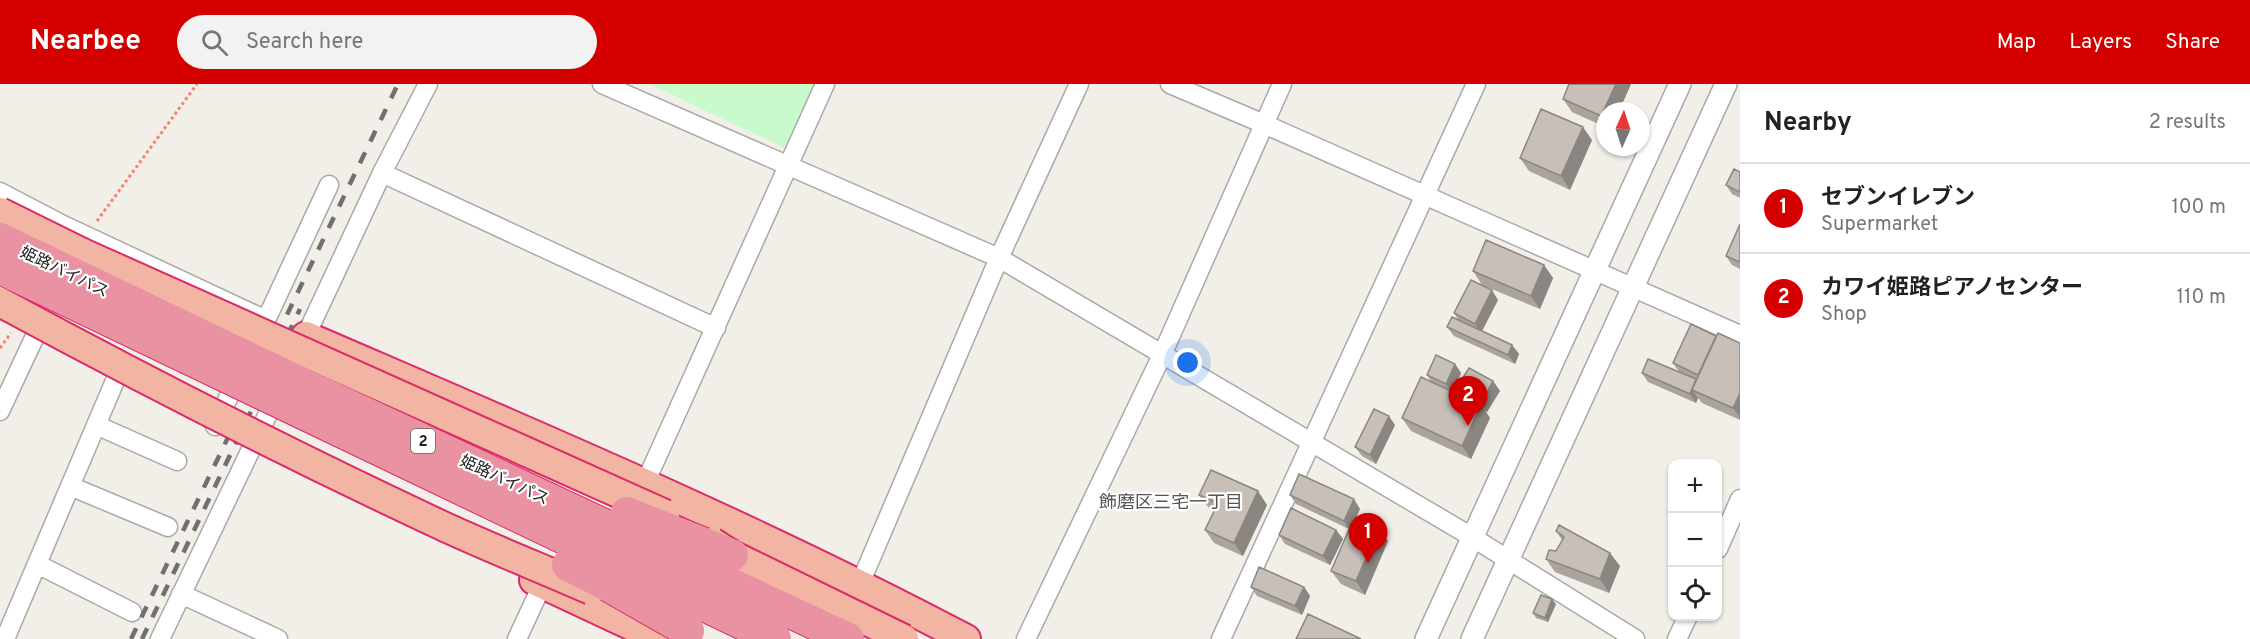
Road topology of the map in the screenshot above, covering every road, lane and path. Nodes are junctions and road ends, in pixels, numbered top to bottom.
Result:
1 (197, 84) edge
2 (428, 84) edge
3 (602, 84) edge
4 (825, 84) edge
5 (1079, 84) edge
6 (1170, 84) edge
7 (1282, 84) edge
8 (1476, 84) edge
9 (1680, 84) edge
10 (1726, 84) edge
11 (1264, 123) junction
12 (787, 166) junction
13 (382, 173) junction
14 (329, 185) dead end
15 (0, 192) edge
16 (1426, 196) junction
17 (0, 212) edge
18 (63, 225) junction
19 (87, 235) junction
20 (0, 239) edge
21 (999, 258) junction
22 (0, 268) edge
23 (1594, 271) junction
24 (1632, 289) junction
25 (0, 302) edge
26 (0, 307) edge
27 (0, 314) edge
28 (266, 320) junction
29 (716, 328) junction
30 (36, 334) junction
31 (1740, 335) edge
32 (306, 336) junction
33 (1162, 355) junction
34 (117, 376) junction
35 (295, 396) junction
36 (0, 411) edge
37 (96, 425) junction
38 (1311, 443) junction
39 (252, 446) junction
40 (177, 461) dead end
41 (645, 483) junction
42 (70, 486) junction
43 (1740, 499) edge
44 (168, 527) dead end
45 (1472, 537) junction
46 (1722, 540) edge
47 (732, 555) junction
48 (1508, 560) junction
49 (37, 564) junction
50 (860, 583) junction
51 (543, 584) junction
52 (181, 594) junction
53 (588, 605) junction
54 (132, 612) dead end
55 (1686, 621) edge
56 (671, 637) edge
57 (5, 639) edge
58 (160, 639) edge
59 (278, 639) edge
60 (517, 639) edge
61 (775, 639) edge
62 (838, 639) edge
63 (848, 639) edge
64 (904, 639) edge
65 (966, 639) edge
66 (1026, 639) edge
67 (1221, 639) edge
68 (1426, 639) edge
69 (1472, 639) edge
70 (1635, 639) edge
71 (1677, 639) edge

1 - 19 path
2 - 13 street
3 - 12 street
4 - 12 street
5 - 21 street
6 - 11 street
7 - 11 street
8 - 16 street
9 - 23 street
10 - 24 street
11 - 16 street
11 - 33 street
12 - 21 street
12 - 29 street
13 - 29 street
13 - 32 street
14 - 28 street
15 - 18 street
16 - 23 street
16 - 38 street
17 - 47 highway, bridge
18 - 19 street
18 - 26 street
19 - 28 street
20 - 35 highway, 姫路バイパス / 2, bridge
21 - 33 street
21 - 50 street
22 - 35 highway, 姫路バイパス / 2, bridge
23 - 24 street
23 - 45 street
24 - 31 street
24 - 48 street
25 - 56 highway, bridge
27 - 30 street
28 - 34 street
29 - 41 street
30 - 34 street
30 - 36 street
32 - 39 street
32 - 41 highway
33 - 38 street
33 - 66 street
34 - 37 street
35 - 47 highway, bridge
35 - 56 highway, bridge
35 - 61 highway, 姫路バイパス / 2, bridge
35 - 63 highway, 姫路バイパス / 2, bridge
37 - 40 street
37 - 42 street
38 - 45 street
38 - 67 street
39 - 51 highway
39 - 52 street
41 - 50 highway
41 - 53 street
42 - 44 street
42 - 49 street
43 - 46 street
45 - 48 street
45 - 68 street
47 - 64 highway, bridge
48 - 69 street
48 - 70 street
49 - 54 street
49 - 57 street
50 - 62 street
50 - 65 highway
51 - 53 highway
51 - 60 street
52 - 58 street
52 - 59 street
53 - 56 highway
55 - 71 street

